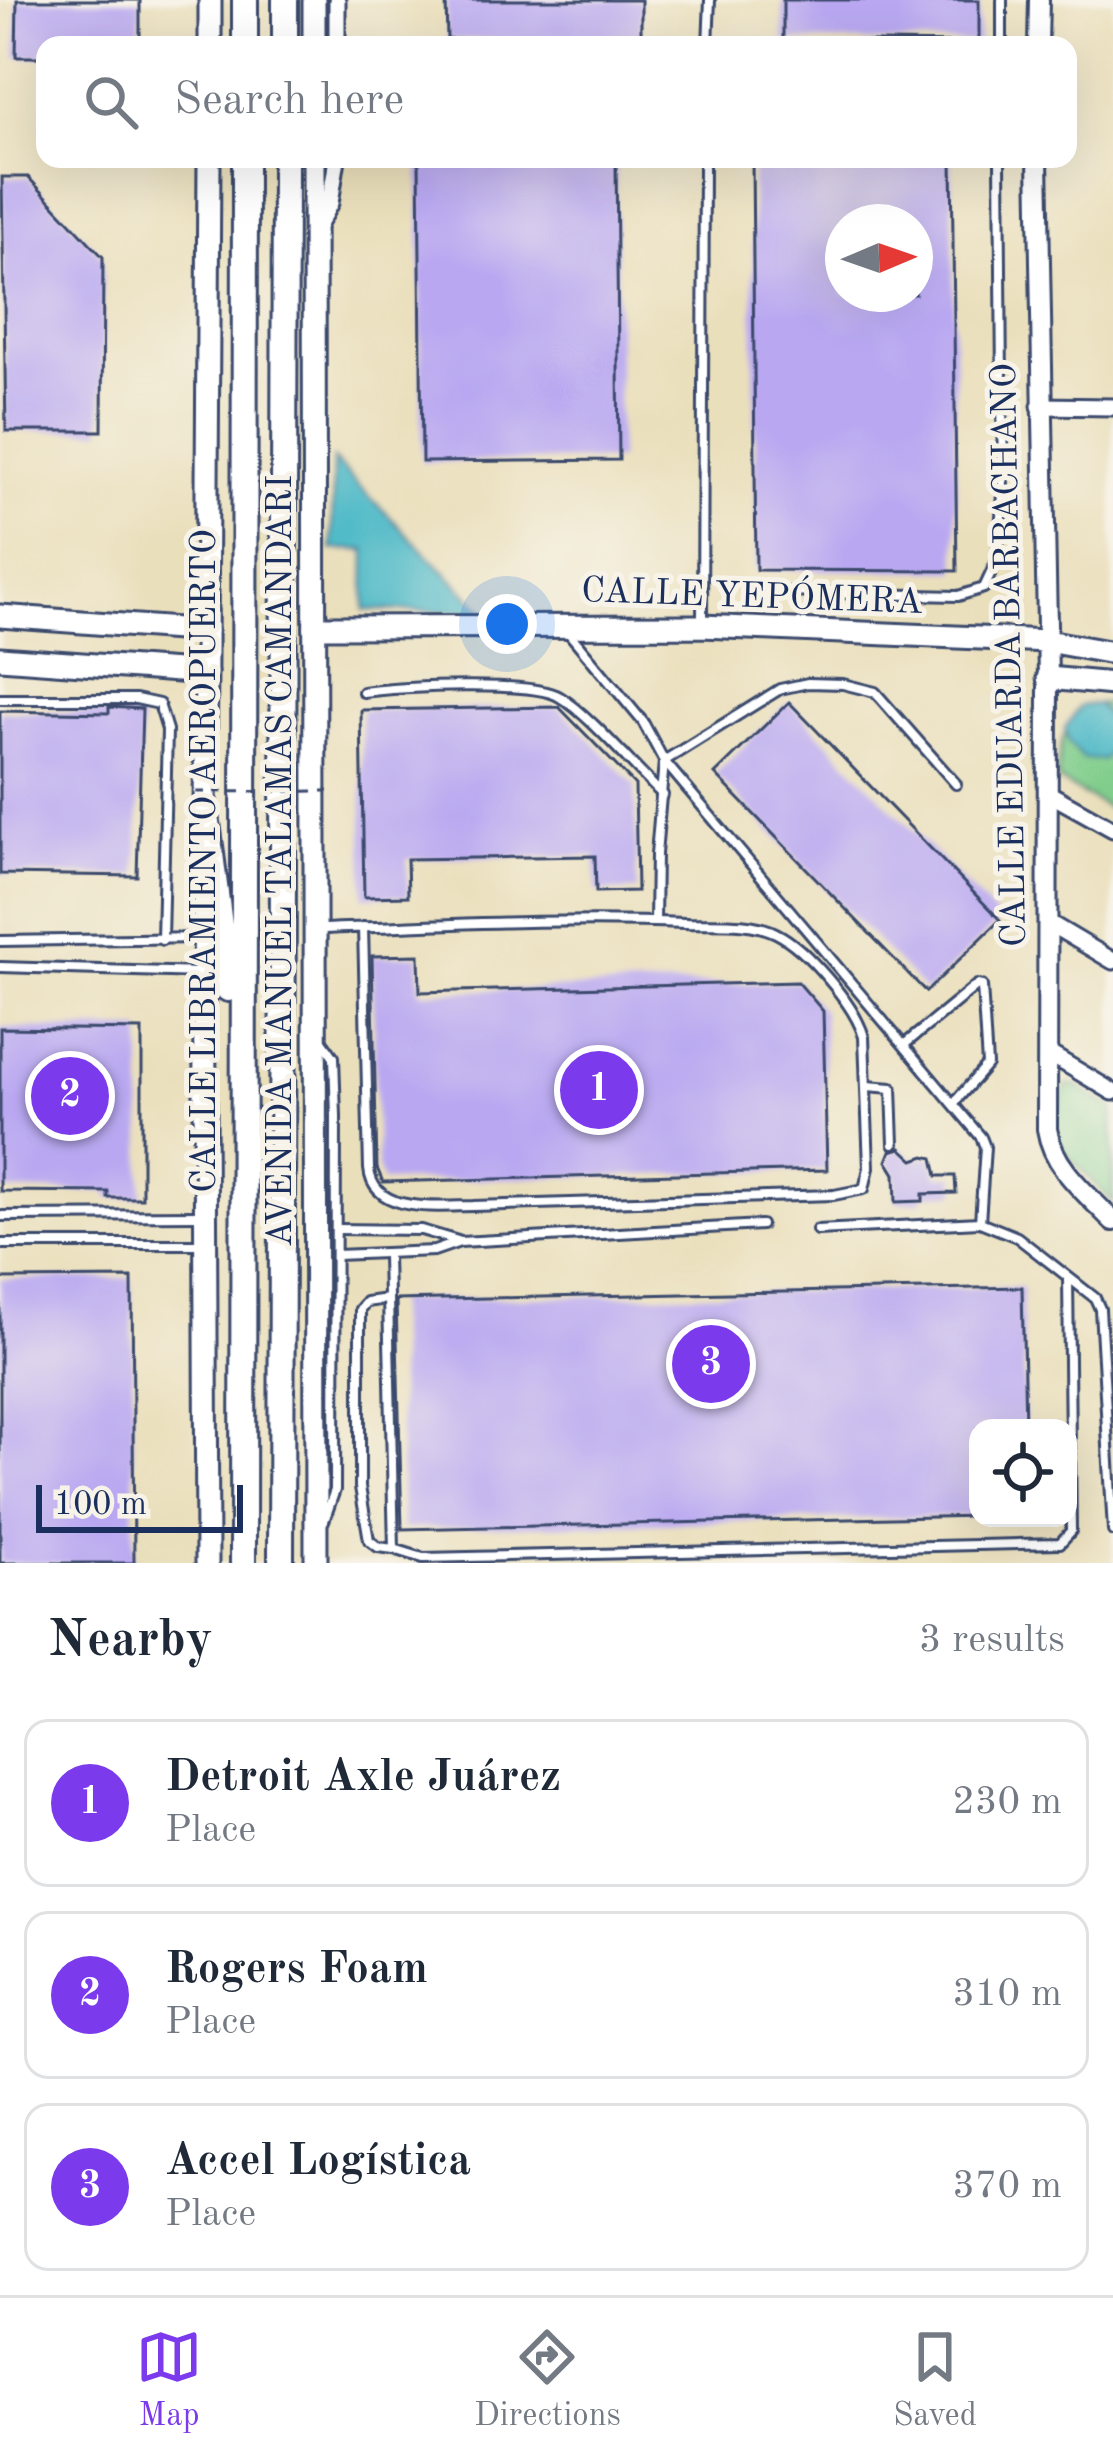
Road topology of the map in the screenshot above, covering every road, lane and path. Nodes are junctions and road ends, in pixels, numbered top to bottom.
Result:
1 (210, 0) edge
2 (245, 0) edge
3 (286, 0) edge
4 (314, 0) edge
5 (337, 0) edge
6 (710, 0) edge
7 (1002, 0) edge
8 (1039, 0) edge
9 (210, 36) edge
10 (245, 36) edge
11 (285, 36) edge
12 (314, 36) edge
13 (337, 36) edge
14 (708, 36) edge
15 (1002, 36) edge
16 (1038, 36) edge
17 (209, 168) edge
18 (245, 168) edge
19 (285, 168) edge
20 (314, 168) edge
21 (336, 168) edge
22 (704, 168) edge
23 (1000, 168) edge
24 (1038, 168) edge
25 (314, 233) junction
26 (1040, 406) junction
27 (1113, 406) edge
28 (782, 592) dead end
29 (0, 616) edge
30 (563, 626) junction
31 (702, 626) junction
32 (315, 627) junction
33 (206, 631) junction
34 (1047, 641) junction
35 (1113, 653) edge
36 (0, 658) edge
37 (206, 674) junction
38 (1048, 678) junction
39 (1113, 685) edge
40 (363, 692) dead end
41 (0, 699) edge
42 (664, 761) junction
43 (956, 784) dead end
44 (329, 791) dead end
45 (1048, 793) junction
46 (663, 795) junction
47 (201, 799) junction
48 (1113, 829) edge
49 (656, 922) junction
50 (1049, 923) junction
51 (363, 927) junction
52 (315, 929) junction
53 (203, 938) junction
54 (162, 940) junction
55 (0, 941) edge
56 (1113, 961) edge
57 (0, 967) edge
58 (204, 973) junction
59 (315, 1034) junction
60 (905, 1044) junction
61 (1048, 1053) junction
62 (241, 1086) junction
63 (867, 1086) junction
64 (1113, 1091) edge
65 (954, 1103) junction
66 (894, 1144) dead end
67 (203, 1215) junction
68 (0, 1216) edge
69 (1113, 1221) edge
70 (980, 1222) junction
71 (761, 1225) dead end
72 (335, 1229) junction
73 (817, 1229) dead end
74 (460, 1242) junction
75 (0, 1244) edge
76 (204, 1244) junction
77 (336, 1255) junction
78 (387, 1256) junction
79 (1068, 1277) junction
80 (387, 1299) junction
81 (1113, 1531) edge
82 (316, 1532) junction
83 (394, 1549) junction
84 (282, 1559) edge
85 (207, 1563) edge
86 (242, 1563) edge
87 (316, 1563) edge

1 - 9 main road
2 - 10 highway
3 - 11 highway
4 - 12 main road
5 - 13 street
6 - 14 lane
7 - 15 lane
8 - 16 street
17 - 33 main road, AVENIDA MANUEL TALAMAS CAMANDARI
18 - 62 highway, CALLE LIBRAMIENTO AEROPUERTO
19 - 84 highway
20 - 25 main road, AVENIDA MANUEL TALAMAS CAMANDARI
21 - 25 street
22 - 31 lane
23 - 28 lane
24 - 26 street, CALLE EDUARDA BARBACHANO
25 - 32 main road, AVENIDA MANUEL TALAMAS CAMANDARI
26 - 27 street
26 - 34 street, CALLE EDUARDA BARBACHANO
29 - 33 main road
30 - 31 main road, CALLE YEPÓMERA
30 - 32 main road, CALLE YEPÓMERA
30 - 42 lane
31 - 34 main road, CALLE YEPÓMERA
32 - 52 main road, AVENIDA MANUEL TALAMAS CAMANDARI
33 - 37 main road, AVENIDA MANUEL TALAMAS CAMANDARI
34 - 35 main road, CALLE YEPÓMERA
34 - 38 street, CALLE EDUARDA BARBACHANO
36 - 37 main road
37 - 47 main road, AVENIDA MANUEL TALAMAS CAMANDARI
38 - 39 main road
38 - 45 street, CALLE EDUARDA BARBACHANO
40 - 46 lane
41 - 54 lane
42 - 43 lane
42 - 46 lane
42 - 60 lane
44 - 47 path, bridge
45 - 48 street
45 - 50 street, CALLE EDUARDA BARBACHANO
46 - 49 lane
47 - 53 main road, AVENIDA MANUEL TALAMAS CAMANDARI
47 - 62 highway
49 - 51 lane
49 - 63 lane
50 - 56 street
50 - 61 street, CALLE EDUARDA BARBACHANO
51 - 52 lane
51 - 63 lane
52 - 59 main road, AVENIDA MANUEL TALAMAS CAMANDARI
53 - 54 lane
53 - 58 main road, AVENIDA MANUEL TALAMAS CAMANDARI
54 - 55 lane
57 - 58 lane
58 - 67 main road, AVENIDA MANUEL TALAMAS CAMANDARI
59 - 72 lane
59 - 82 main road, AVENIDA MANUEL TALAMAS CAMANDARI
60 - 65 lane
60 - 65 lane
61 - 64 street
61 - 69 street, CALLE EDUARDA BARBACHANO
62 - 86 highway, CALLE LIBRAMIENTO AEROPUERTO
63 - 66 lane
65 - 70 lane
67 - 68 lane
67 - 76 main road, AVENIDA MANUEL TALAMAS CAMANDARI
70 - 73 lane
70 - 79 lane
71 - 74 lane
72 - 74 lane
72 - 77 lane
74 - 78 lane
75 - 76 lane
76 - 85 main road, AVENIDA MANUEL TALAMAS CAMANDARI
77 - 78 lane
77 - 82 lane
78 - 80 lane
79 - 81 lane
79 - 83 lane
80 - 83 lane
80 - 83 lane
82 - 87 main road, AVENIDA MANUEL TALAMAS CAMANDARI

